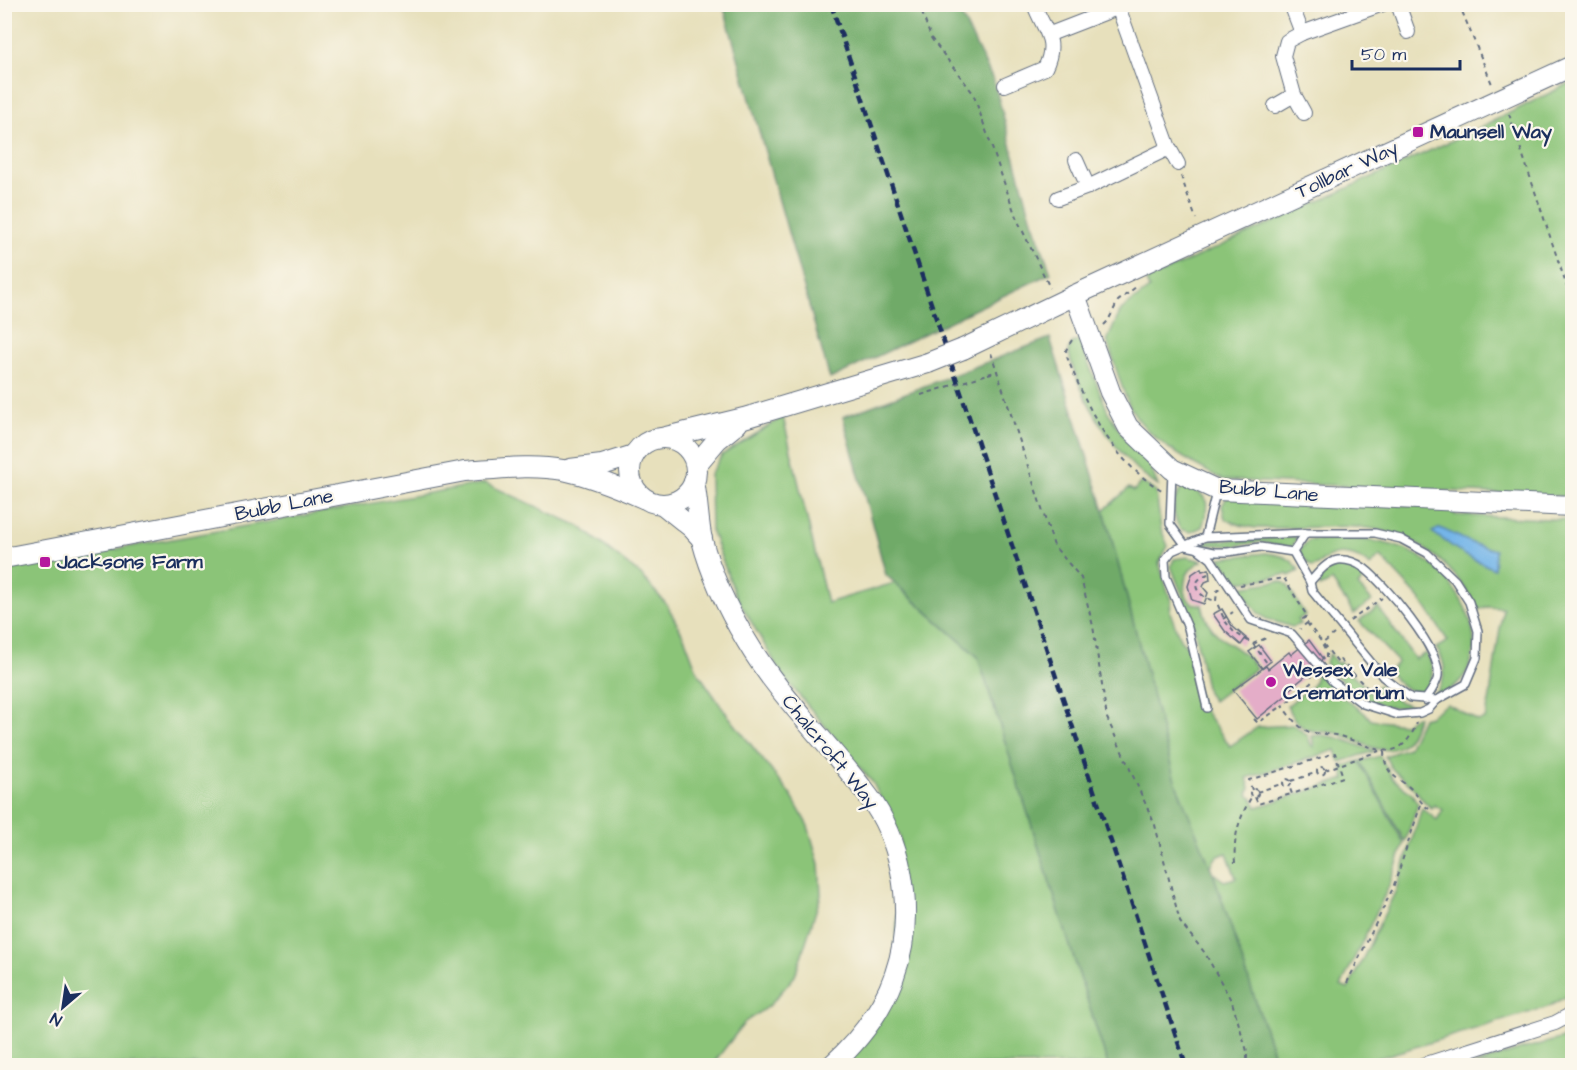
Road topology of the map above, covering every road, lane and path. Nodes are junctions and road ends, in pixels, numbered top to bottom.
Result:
1 (919, 4) edge
2 (1034, 4) edge
3 (1291, 4) edge
4 (1383, 4) edge
5 (1398, 4) edge
6 (1459, 4) edge
7 (1117, 6) edge
8 (1408, 32) dead end
9 (1302, 33) junction
10 (1050, 34) junction
11 (1572, 66) edge
12 (1010, 80) dead end
13 (1498, 92) junction
14 (1294, 95) junction
15 (1275, 106) dead end
16 (1304, 112) dead end
17 (1169, 148) junction
18 (1076, 160) dead end
19 (1178, 164) joint
20 (1088, 187) junction
21 (1058, 198) dead end
22 (1199, 228) dead end
23 (1068, 298) junction
24 (1572, 302) edge
25 (986, 339) junction
26 (998, 371) junction
27 (921, 395) dead end
28 (744, 418) junction
29 (662, 438) junction
30 (634, 455) junction
31 (564, 470) junction
32 (1172, 470) junction
33 (695, 474) junction
34 (1217, 490) junction
35 (643, 498) junction
36 (662, 504) junction
37 (1572, 506) edge
38 (1306, 533) junction
39 (1205, 537) junction
40 (702, 539) junction
41 (1186, 546) junction
42 (1198, 549) junction
43 (1293, 552) junction
44 (4, 558) edge
45 (1208, 574) dead end
46 (1284, 578) dead end
47 (1310, 582) junction
48 (1216, 601) dead end
49 (1307, 624) junction
50 (1293, 634) junction
51 (1253, 644) dead end
52 (1380, 683) dead end
53 (1425, 700) junction
54 (1437, 700) junction
55 (1282, 706) dead end
56 (1207, 708) dead end
57 (1254, 719) dead end
58 (1380, 750) dead end
59 (1384, 751) dead end
60 (1317, 759) junction
61 (1339, 765) junction
62 (1320, 767) junction
63 (1325, 770) junction
64 (1318, 772) junction
65 (1323, 774) junction
66 (1291, 781) junction
67 (1284, 783) junction
68 (1325, 783) junction
69 (1289, 786) junction
70 (1252, 790) junction
71 (1257, 792) junction
72 (1292, 794) junction
73 (1253, 796) junction
74 (1420, 804) junction
75 (1431, 810) dead end
76 (1235, 863) dead end
77 (1347, 983) dead end
78 (1572, 1014) edge
79 (831, 1065) edge
80 (1247, 1065) edge
81 (1420, 1065) edge

1 - 23 path
2 - 10 street
3 - 9 street
4 - 9 street
5 - 8 street
6 - 13 path
7 - 10 street
7 - 17 street
9 - 14 street
10 - 12 street
11 - 13 main road, Tollbar Way
13 - 23 main road, Tollbar Way
13 - 24 path
14 - 15 street
14 - 16 street
17 - 19 street
17 - 20 street
18 - 20 street
19 - 22 path
20 - 21 street
23 - 25 main road
23 - 32 main road, Bubb Lane
25 - 26 path
25 - 28 main road, bridge
26 - 27 path, bridge
26 - 80 path
28 - 29 main road
28 - 33 main road
29 - 30 main road
29 - 33 main road
30 - 31 main road, Bubb Lane
30 - 35 main road
31 - 35 main road, Bubb Lane
31 - 44 main road, Bubb Lane
32 - 34 main road, Bubb Lane
32 - 41 lane
33 - 36 main road
33 - 40 main road, Chalcroft Way
34 - 37 main road, Bubb Lane
34 - 39 lane
35 - 36 main road
36 - 40 main road, Chalcroft Way
38 - 39 lane
38 - 43 lane
38 - 54 lane
39 - 41 lane
40 - 79 main road, Chalcroft Way
41 - 42 lane
41 - 56 lane
42 - 43 lane
42 - 50 lane
43 - 47 lane
45 - 48 path
46 - 49 path
47 - 53 lane
47 - 53 lane
49 - 50 path
49 - 52 path
50 - 51 path
50 - 54 lane
53 - 54 lane
55 - 57 path
58 - 61 path
59 - 74 path
60 - 61 path
60 - 62 path
60 - 70 path
61 - 63 path
61 - 68 path
62 - 63 path
62 - 64 path
63 - 65 path
64 - 65 path
64 - 66 path
65 - 68 path
66 - 67 path
66 - 69 path
67 - 69 path
67 - 71 path
68 - 72 path
69 - 72 path
70 - 71 path
70 - 73 path
71 - 73 path
72 - 73 path
73 - 76 path
74 - 75 path
74 - 77 path
78 - 81 street

